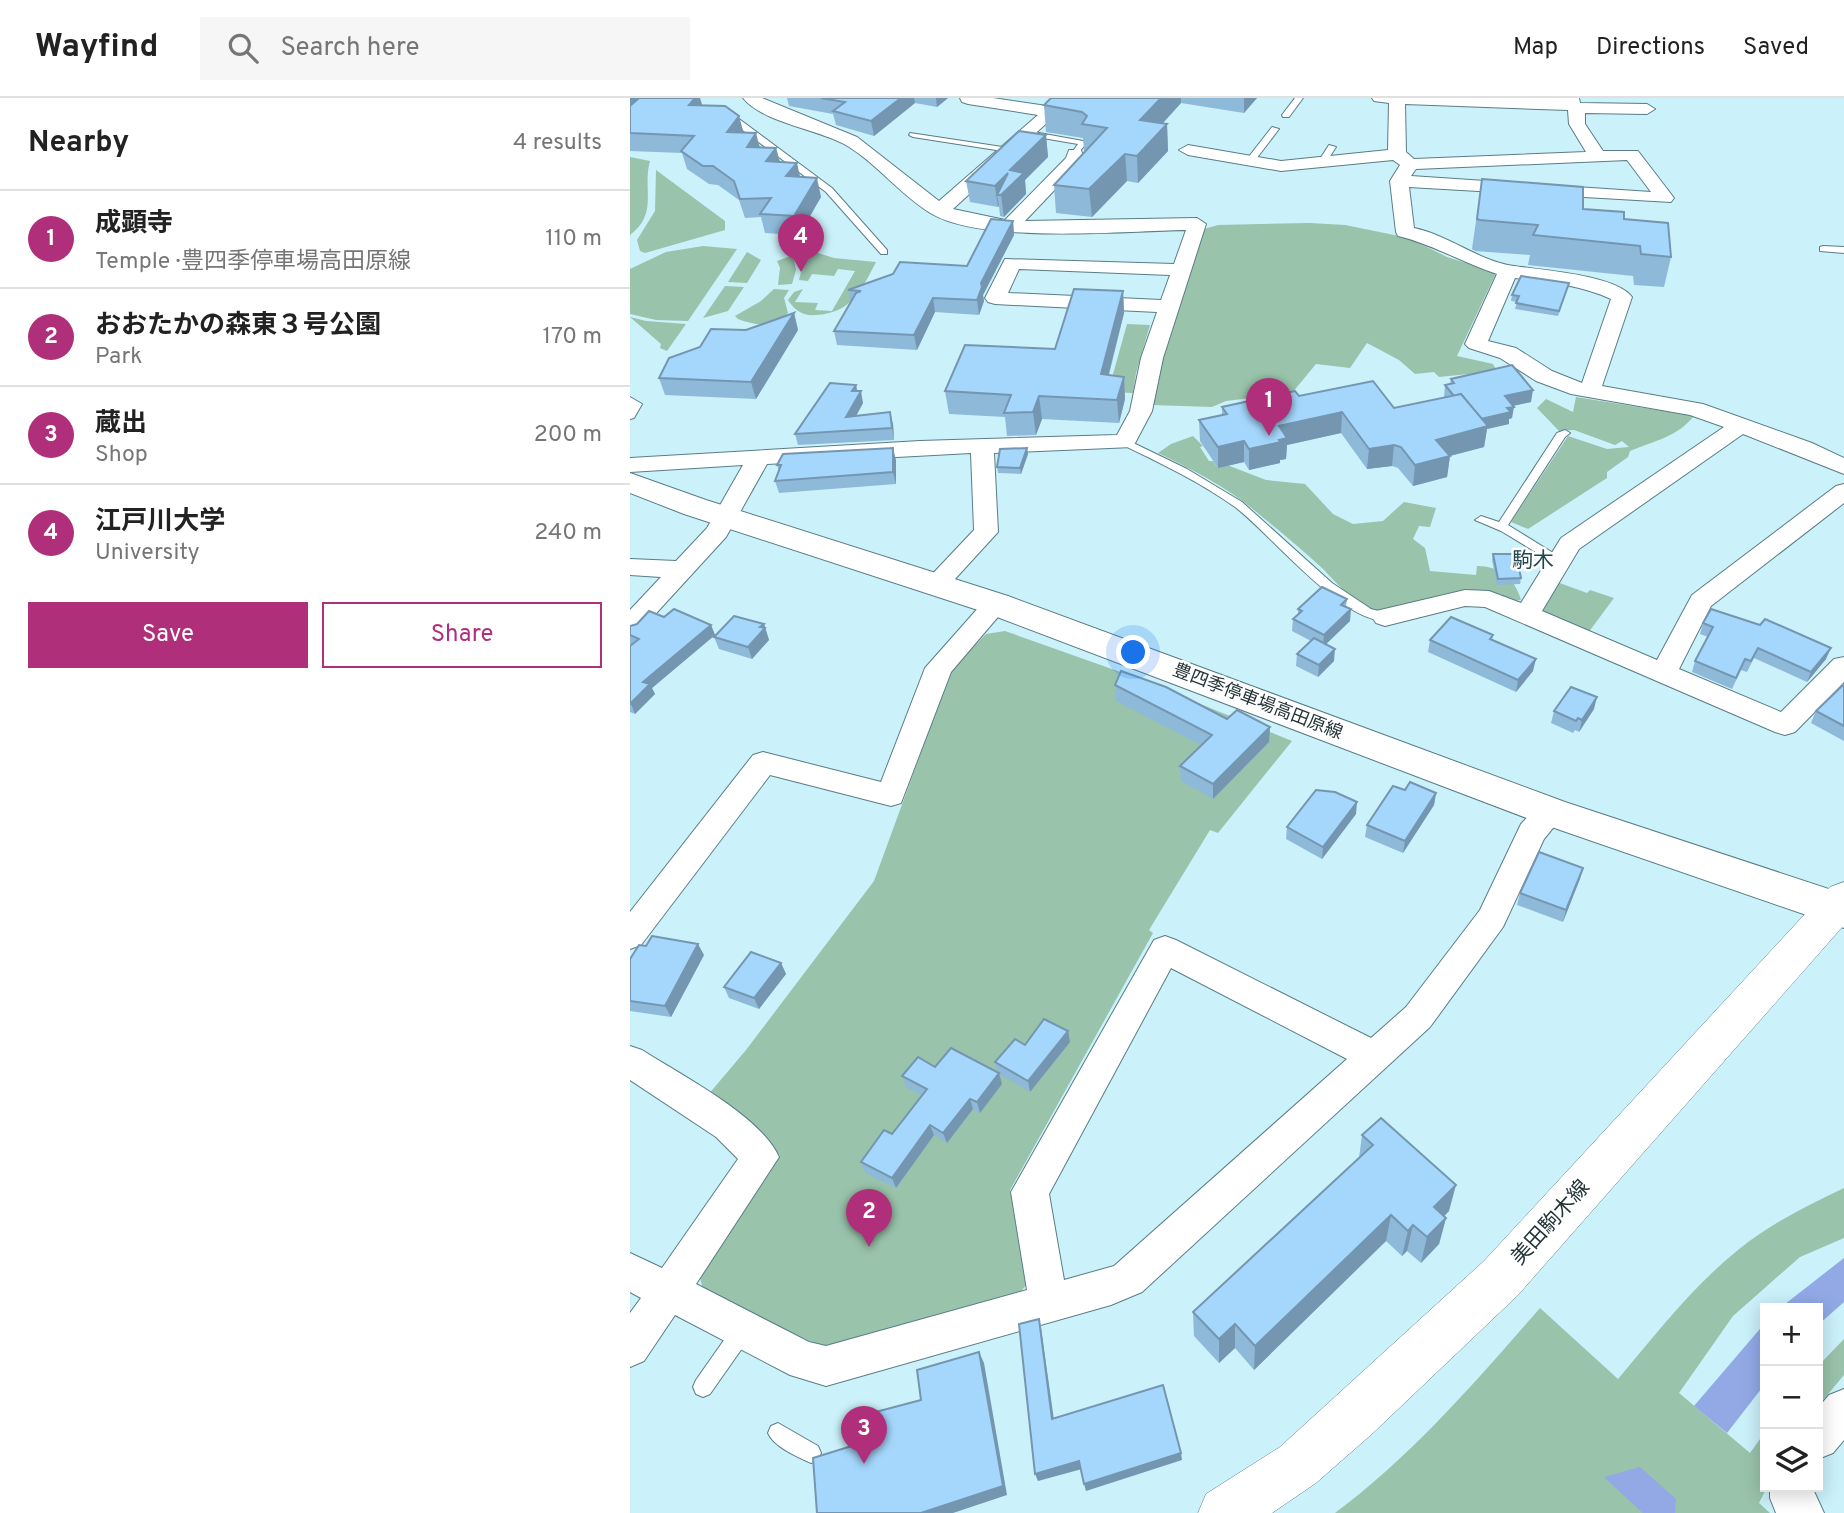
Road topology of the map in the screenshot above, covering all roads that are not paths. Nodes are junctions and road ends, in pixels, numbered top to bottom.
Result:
1 (1066, 98) edge
2 (1299, 98) edge
3 (1378, 98) edge
4 (968, 99) edge
5 (1397, 99) edge
6 (1486, 100) edge
7 (764, 101) edge
8 (1573, 104) edge
9 (716, 107) edge
10 (1647, 109) dead end
11 (1051, 112) junction
12 (1286, 115) dead end
13 (1275, 129) dead end
14 (1028, 133) junction
15 (913, 135) dead end
16 (1332, 147) dead end
17 (1009, 150) junction
18 (1188, 150) dead end
19 (1074, 154) joint
20 (1597, 156) junction
21 (1404, 159) junction
22 (1250, 161) junction
23 (1322, 162) junction
24 (1399, 181) junction
25 (939, 210) junction
26 (1010, 226) junction
27 (1823, 250) dead end
28 (1844, 250) edge
29 (884, 252) dead end
30 (1181, 270) junction
31 (1508, 271) junction
32 (1170, 307) junction
33 (1590, 391) junction
34 (630, 400) edge
35 (630, 416) edge
36 (1740, 426) junction
37 (1565, 433) dead end
38 (1125, 442) junction
39 (982, 446) junction
40 (760, 456) junction
41 (630, 465) edge
42 (1844, 467) edge
43 (630, 482) edge
44 (1844, 491) edge
45 (727, 518) junction
46 (1481, 520) dead end
47 (1501, 527) junction
48 (1559, 562) junction
49 (630, 567) edge
50 (683, 570) junction
51 (935, 585) junction
52 (996, 604) junction
53 (1527, 614) junction
54 (1385, 617) joint
55 (630, 625) edge
56 (1844, 666) edge
57 (1663, 674) junction
58 (1551, 812) junction
59 (1841, 905) edge
60 (630, 936) edge
61 (1374, 1056) junction
62 (630, 1061) edge
63 (630, 1272) edge
64 (669, 1291) junction
65 (1048, 1302) junction
66 (744, 1329) junction
67 (630, 1347) edge
68 (703, 1387) dead end
69 (1844, 1409) edge
70 (1823, 1432) edge
71 (778, 1433) dead end
72 (811, 1453) dead end
73 (1791, 1492) edge
74 (1225, 1513) edge
75 (1802, 1513) edge

1 - 11 street
2 - 12 lane
3 - 5 street
4 - 11 street
5 - 6 street
5 - 21 street
6 - 8 street
7 - 25 street
8 - 10 street
8 - 20 street
9 - 29 lane
11 - 14 street
13 - 22 lane
14 - 17 street
14 - 19 lane
15 - 17 lane
16 - 23 lane
17 - 25 street
18 - 22 street
19 - 26 street
20 - 21 street
20 - 24 street
21 - 23 street
21 - 24 street
22 - 23 street
24 - 31 street
25 - 26 street
26 - 30 street
27 - 28 lane
30 - 32 street
30 - 32 street
31 - 33 street
31 - 33 street
32 - 38 street
33 - 36 street
34 - 35 lane
36 - 42 street
36 - 48 street
37 - 47 lane
38 - 39 street
38 - 54 lane
39 - 40 street
39 - 51 street
40 - 41 street
40 - 45 street
43 - 45 main road, 豊四季停車場高田原線
44 - 57 street
45 - 50 street
45 - 51 main road, 豊四季停車場高田原線
46 - 47 lane
47 - 48 lane
48 - 53 street
49 - 50 street
50 - 55 street
51 - 52 main road, 豊四季停車場高田原線
52 - 58 main road, 豊四季停車場高田原線
52 - 60 street
53 - 54 street
53 - 57 street
56 - 57 street
58 - 59 main road, 豊四季停車場高田原線
58 - 61 street
59 - 74 street, 美田駒木線
61 - 65 street
61 - 65 street
62 - 64 street
63 - 64 street
64 - 66 street
64 - 67 street
65 - 66 street
66 - 68 lane
69 - 70 street
71 - 72 lane
73 - 75 street

